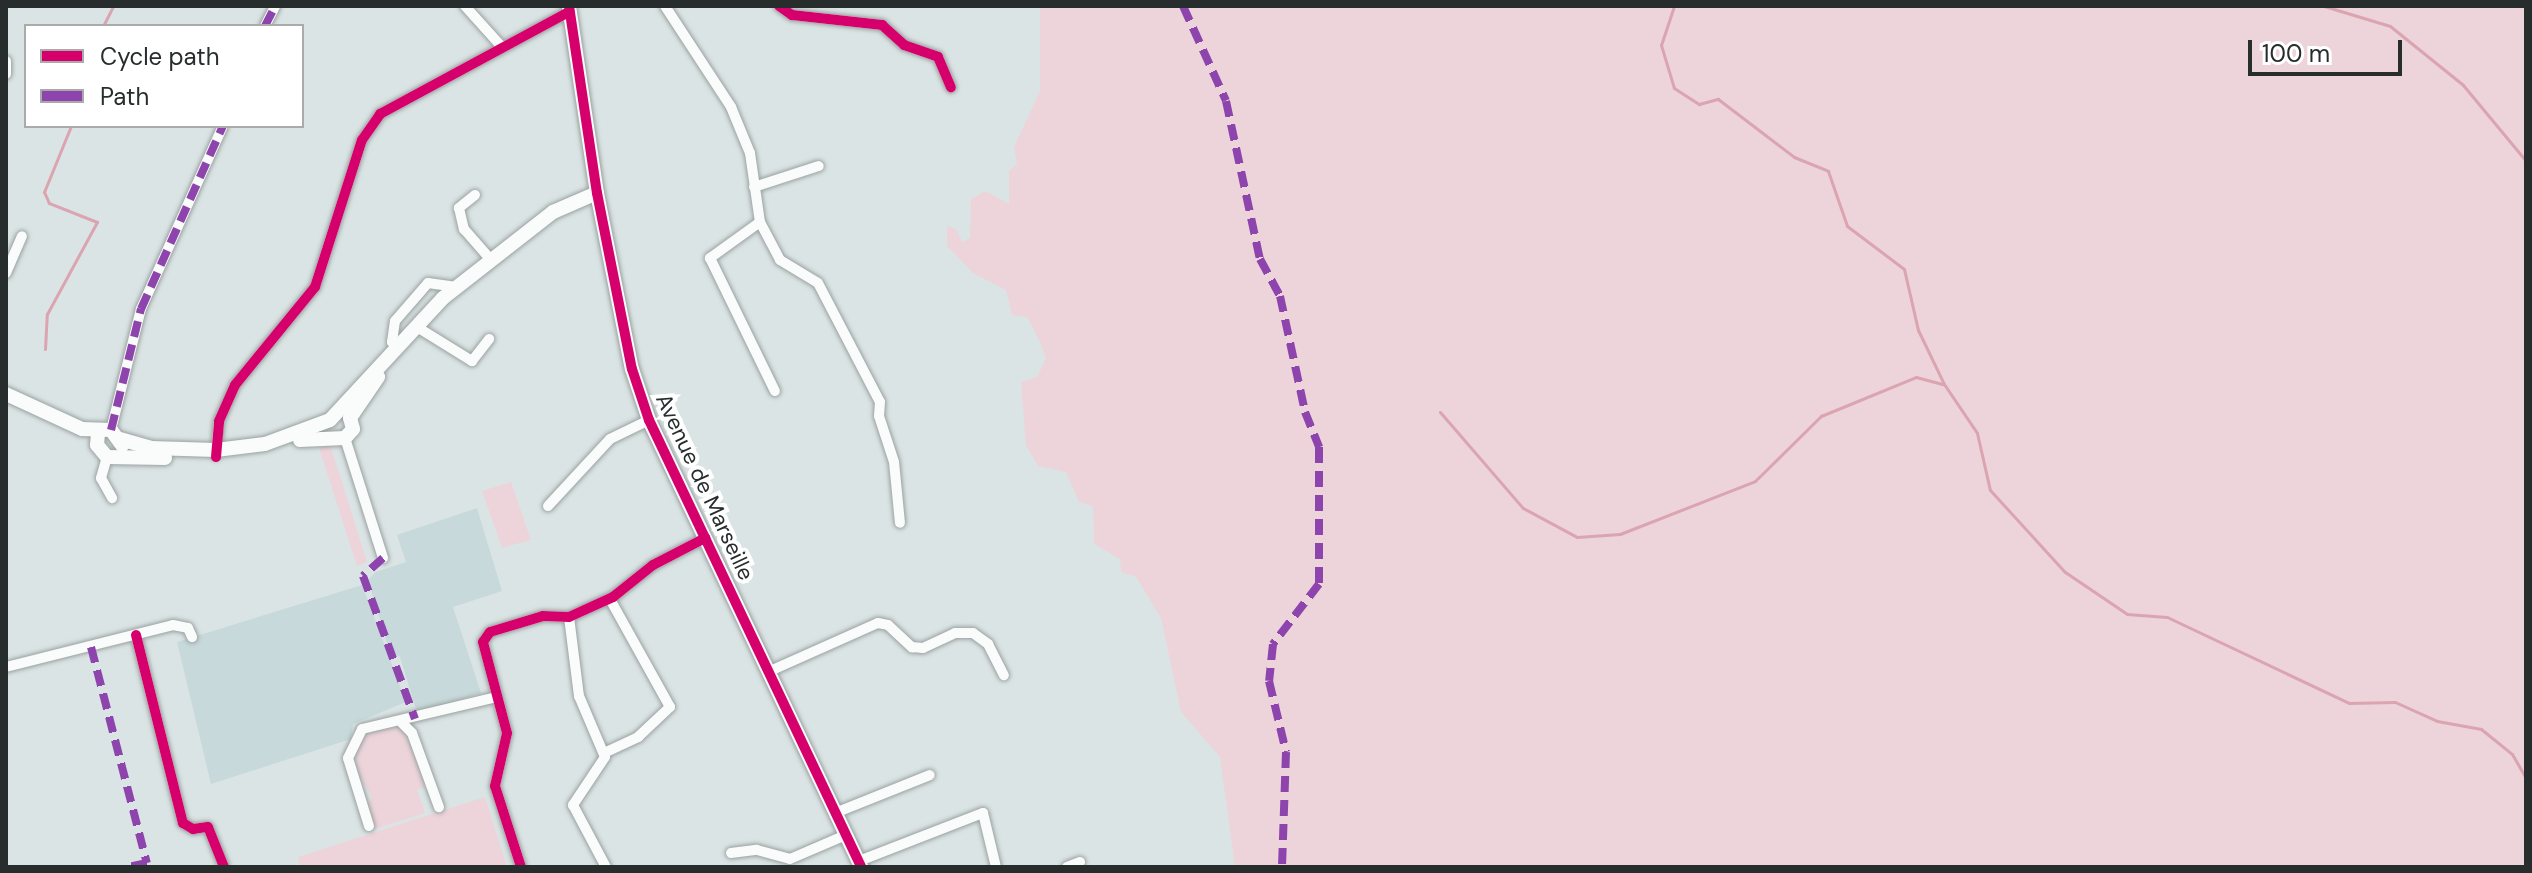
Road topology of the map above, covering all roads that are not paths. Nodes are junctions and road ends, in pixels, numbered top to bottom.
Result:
1 (275, 6) edge
2 (465, 6) edge
3 (665, 6) edge
4 (779, 6) edge
5 (569, 9) edge
6 (266, 24) edge
7 (502, 47) junction
8 (6, 61) edge
9 (6, 74) edge
10 (951, 87) dead end
11 (222, 128) edge
12 (819, 166) dead end
13 (754, 187) junction
14 (597, 193) junction
15 (475, 195) dead end
16 (760, 222) junction
17 (22, 236) dead end
18 (491, 260) junction
19 (6, 273) edge
20 (457, 287) junction
21 (417, 327) junction
22 (489, 339) dead end
23 (398, 347) junction
24 (775, 391) dead end
25 (6, 394) edge
26 (6, 403) edge
27 (340, 417) junction
28 (649, 420) junction
29 (338, 437) junction
30 (109, 443) junction
31 (216, 453) junction
32 (112, 498) dead end
33 (548, 506) dead end
34 (900, 523) dead end
35 (705, 538) junction
36 (383, 558) dead end
37 (610, 599) junction
38 (569, 617) junction
39 (136, 635) junction
40 (192, 637) dead end
41 (6, 667) edge
42 (770, 671) junction
43 (1004, 675) dead end
44 (496, 697) junction
45 (402, 723) junction
46 (604, 753) junction
47 (930, 775) dead end
48 (439, 807) dead end
49 (835, 813) junction
50 (369, 826) dead end
51 (846, 835) junction
52 (731, 853) dead end
53 (1080, 862) dead end
54 (860, 864) edge
55 (224, 867) edge
56 (521, 867) edge
57 (606, 867) edge
58 (996, 867) edge
59 (1067, 867) edge

1 - 6 street
2 - 7 street
3 - 13 street
4 - 10 street
5 - 7 street
5 - 14 street, Avenue de Marseille
7 - 31 street
8 - 9 street
11 - 30 street
12 - 13 street
13 - 16 street
14 - 18 street
14 - 28 street, Avenue de Marseille
15 - 18 street
16 - 24 street
16 - 34 street
17 - 19 street
18 - 20 street
20 - 21 street
20 - 23 street
21 - 22 street
21 - 23 street
23 - 27 street
25 - 30 street
26 - 30 street
27 - 29 street
27 - 29 street
27 - 31 street
28 - 33 street
28 - 35 street, Avenue de Marseille
29 - 31 street
29 - 36 street
30 - 31 street
30 - 32 street
35 - 37 street
35 - 42 street, Avenue de Marseille
37 - 38 street
37 - 46 street
38 - 44 street
38 - 46 street
39 - 40 street
39 - 41 street
39 - 55 street
42 - 43 street
42 - 49 street, Avenue de Marseille
44 - 45 street
44 - 56 street
45 - 48 street
45 - 50 street
46 - 57 street
47 - 49 street
49 - 51 street, Avenue de Marseille
51 - 52 street
51 - 54 street, Avenue de Marseille
53 - 59 street
54 - 58 street

